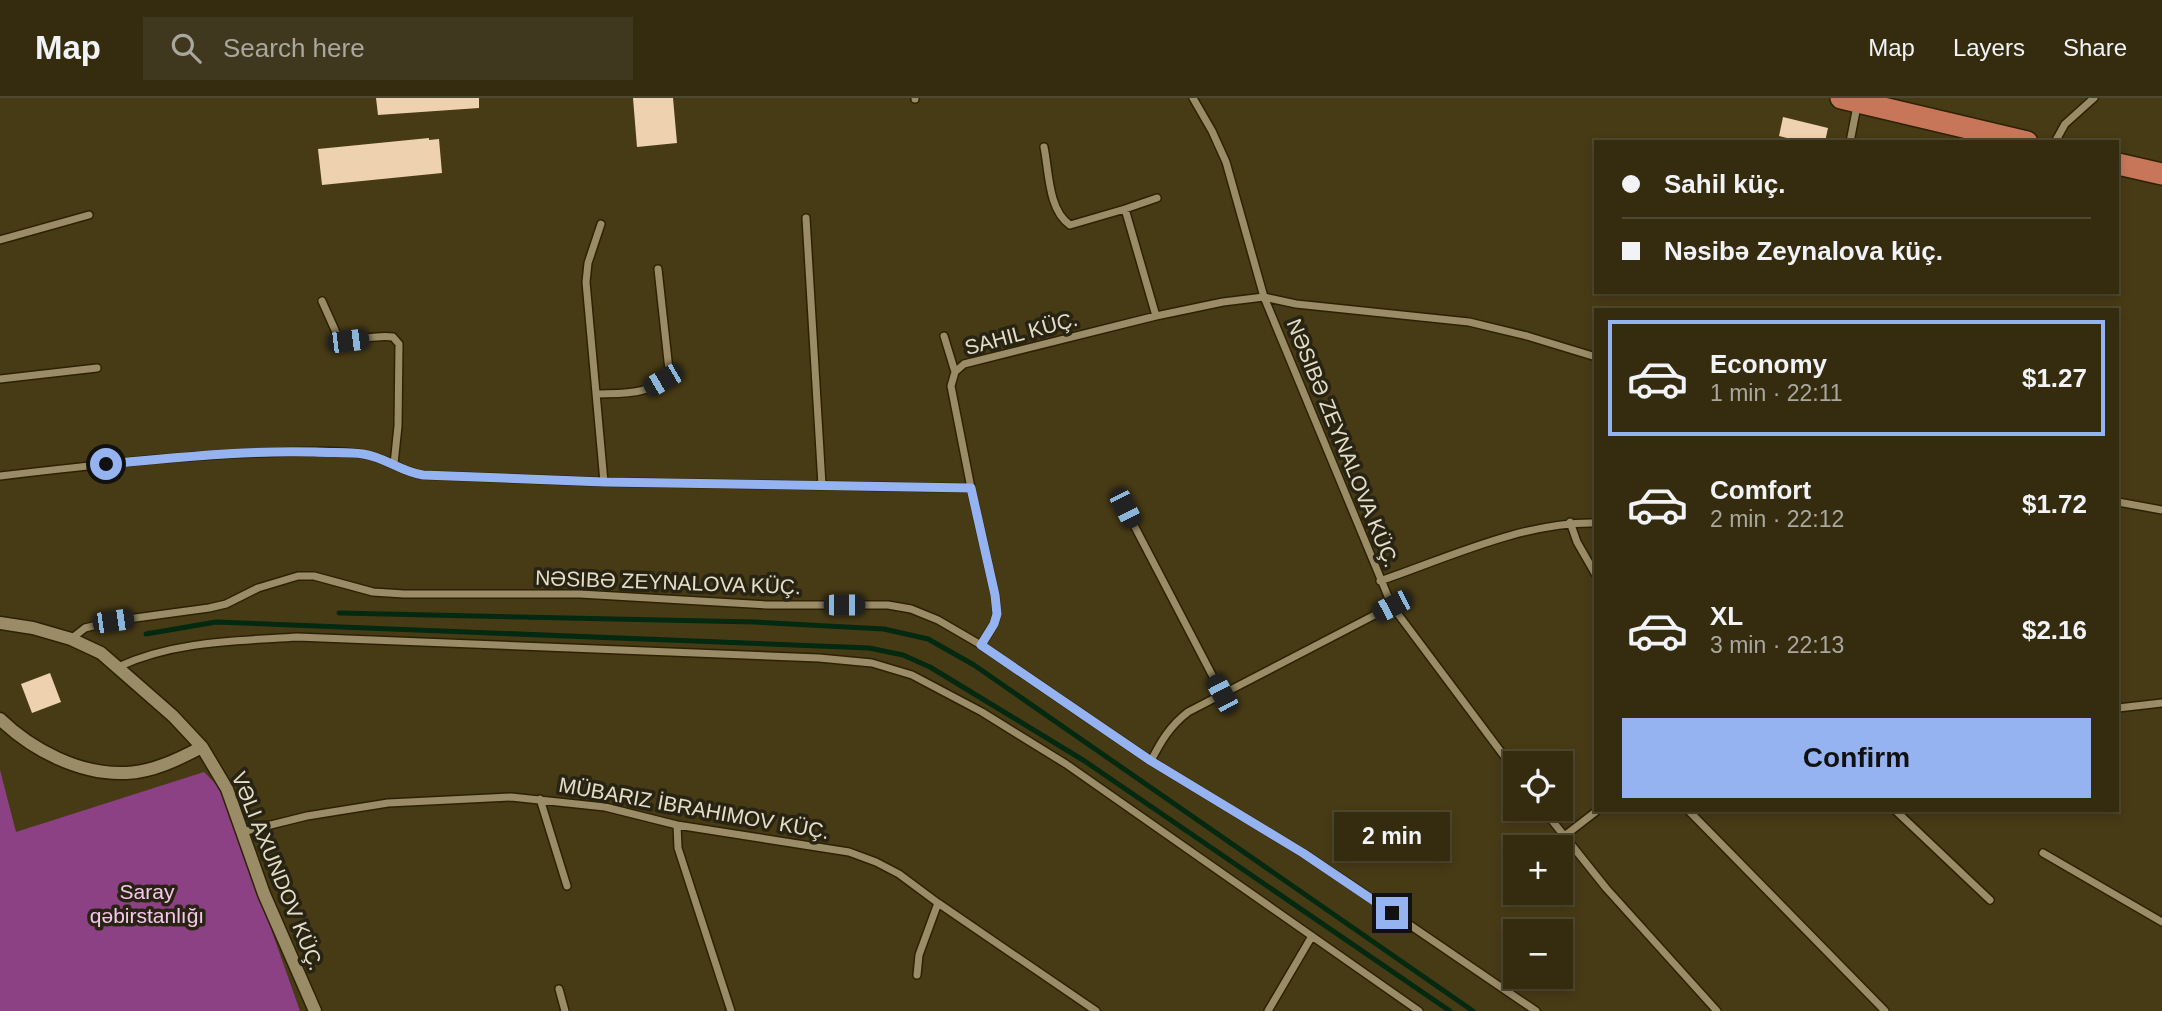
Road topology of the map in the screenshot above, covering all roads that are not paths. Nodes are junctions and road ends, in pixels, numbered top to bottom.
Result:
1 (1193, 98) edge
2 (2094, 98) edge
3 (1850, 100) edge
4 (1850, 140) edge
5 (2019, 140) edge
6 (2056, 140) edge
7 (1044, 147) dead end
8 (2119, 164) edge
9 (2162, 174) edge
10 (1157, 198) dead end
11 (1125, 209) junction
12 (89, 215) dead end
13 (806, 218) dead end
14 (601, 225) dead end
15 (0, 240) edge
16 (658, 269) dead end
17 (1264, 297) junction
18 (322, 301) dead end
19 (1156, 316) junction
20 (944, 336) dead end
21 (1594, 356) edge
22 (97, 368) dead end
23 (954, 372) junction
24 (0, 379) edge
25 (597, 394) junction
26 (394, 464) junction
27 (0, 475) edge
28 (604, 482) junction
29 (822, 485) junction
30 (971, 488) junction
31 (2119, 502) edge
32 (1125, 508) dead end
33 (2162, 510) edge
34 (1570, 522) junction
35 (1594, 523) edge
36 (1594, 572) edge
37 (1380, 581) junction
38 (1392, 606) junction
39 (0, 623) edge
40 (71, 639) junction
41 (981, 645) junction
42 (118, 667) junction
43 (1222, 694) junction
44 (2162, 703) edge
45 (2119, 708) edge
46 (0, 719) edge
47 (202, 747) junction
48 (1503, 755) edge
49 (1151, 761) junction
50 (540, 799) junction
51 (1595, 812) edge
52 (1690, 812) edge
53 (1897, 812) edge
54 (677, 825) junction
55 (242, 832) junction
56 (1566, 835) edge
57 (1573, 848) edge
58 (2043, 853) dead end
59 (567, 886) dead end
60 (1990, 900) dead end
61 (938, 903) junction
62 (2162, 922) edge
63 (1312, 936) junction
64 (916, 975) dead end
65 (559, 989) dead end
66 (316, 1011) edge
67 (565, 1011) edge
68 (731, 1011) edge
69 (1096, 1011) edge
70 (1268, 1011) edge
71 (1419, 1011) edge
72 (1536, 1011) edge
73 (1717, 1011) edge
74 (1885, 1011) edge

1 - 17 street, NƏSIBƏ ZEYNALOVA KÜÇ.
2 - 6 street
3 - 4 street
3 - 5 main road
7 - 11 street
8 - 9 main road
10 - 11 street
11 - 19 street
12 - 15 street
13 - 29 street
14 - 25 street
16 - 25 street
17 - 19 street, SAHIL KÜÇ.
17 - 21 street, SAHIL KÜÇ.
17 - 37 street, NƏSIBƏ ZEYNALOVA KÜÇ.
18 - 26 street
19 - 23 street, SAHIL KÜÇ.
20 - 23 street
22 - 24 street
23 - 30 street, SAHIL KÜÇ.
25 - 28 street
26 - 27 street
26 - 28 street
28 - 29 street
29 - 30 street
30 - 41 street, SAHIL KÜÇ.
31 - 33 street
32 - 43 street
34 - 35 street
34 - 36 street
34 - 37 street
37 - 38 street, NƏSIBƏ ZEYNALOVA KÜÇ.
38 - 43 street
38 - 48 street, NƏSIBƏ ZEYNALOVA KÜÇ.
39 - 40 street, VƏLI AXUNDOV KÜÇ.
40 - 41 street, NƏSIBƏ ZEYNALOVA KÜÇ.
40 - 42 street, VƏLI AXUNDOV KÜÇ.
41 - 49 street, NƏSIBƏ ZEYNALOVA KÜÇ.
42 - 47 street, VƏLI AXUNDOV KÜÇ.
42 - 63 street
43 - 49 street
44 - 45 street
46 - 47 street
47 - 55 street, VƏLI AXUNDOV KÜÇ.
49 - 72 street, NƏSIBƏ ZEYNALOVA KÜÇ.
50 - 54 street, MÜBARIZ İBRAHIMOV KÜÇ.
50 - 55 street, MÜBARIZ İBRAHIMOV KÜÇ.
50 - 59 street
51 - 56 street
52 - 74 street
53 - 60 street
54 - 61 street, MÜBARIZ İBRAHIMOV KÜÇ.
54 - 68 street
55 - 66 street, VƏLI AXUNDOV KÜÇ.
57 - 73 street
58 - 62 street
61 - 64 street
61 - 69 street, MÜBARIZ İBRAHIMOV KÜÇ.
63 - 70 street
63 - 71 street
65 - 67 street

